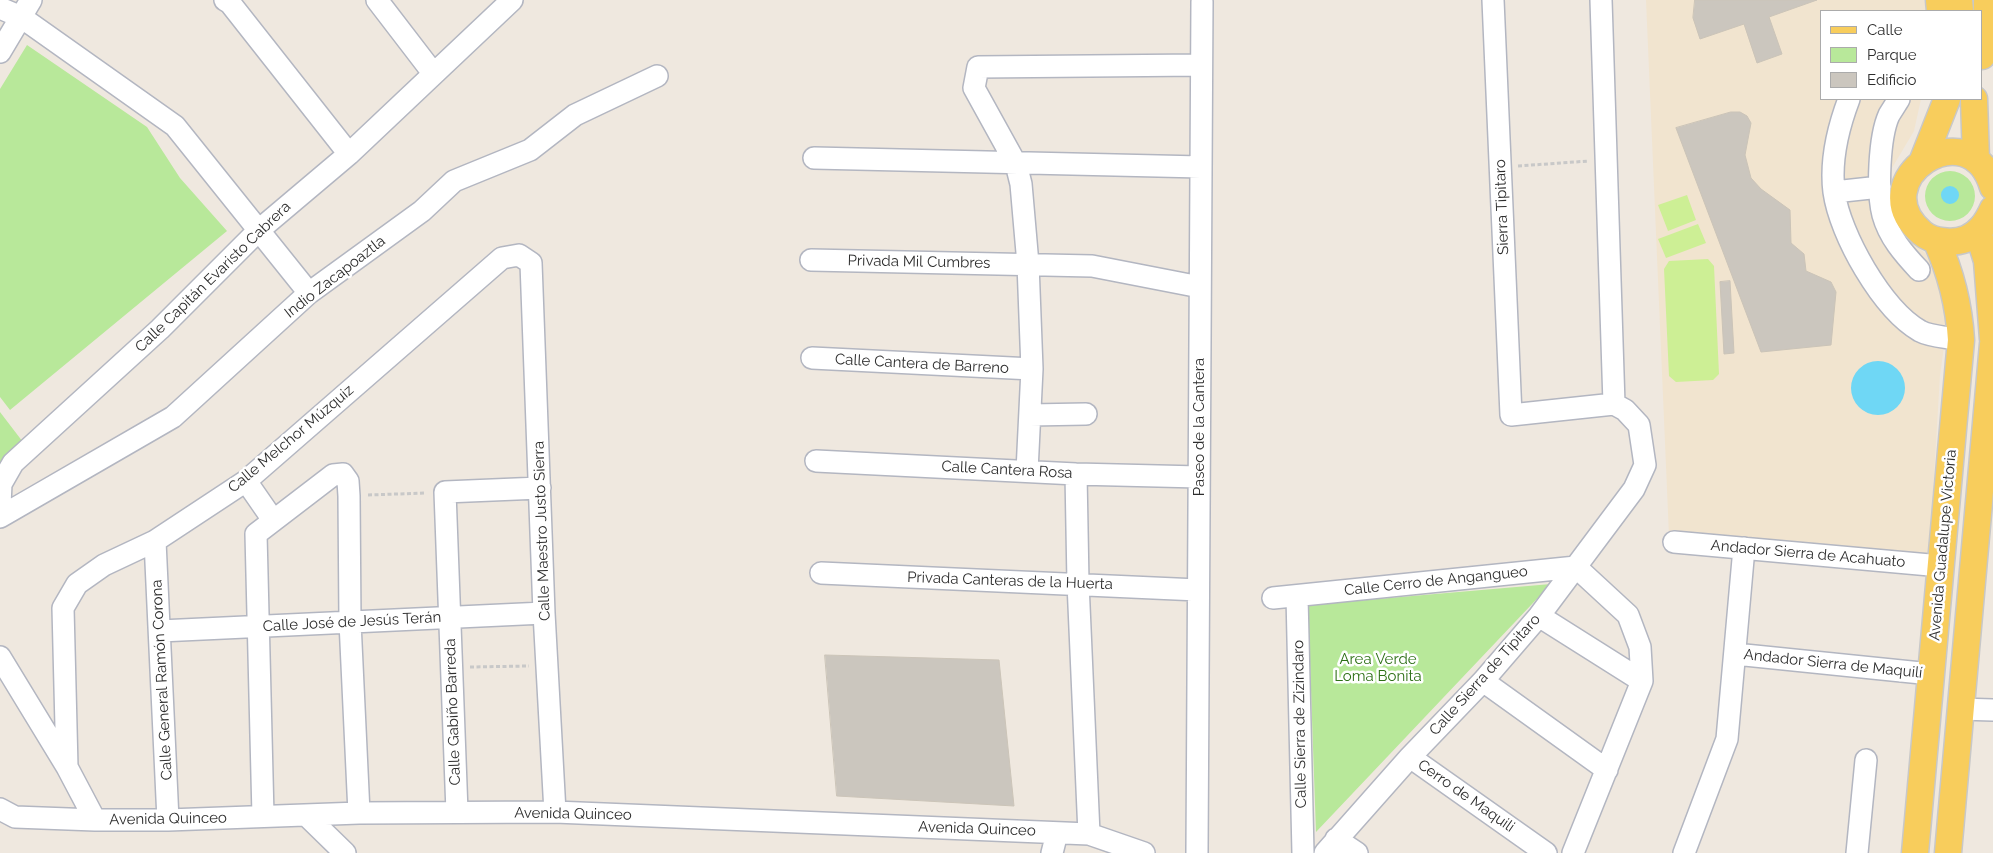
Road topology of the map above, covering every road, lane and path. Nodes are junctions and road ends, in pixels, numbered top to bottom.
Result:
1 (225, 0) edge
2 (377, 0) edge
3 (512, 0) edge
4 (1493, 0) edge
5 (1601, 0) edge
6 (1938, 0) edge
7 (1987, 0) edge
8 (1202, 2) dead end
9 (0, 8) edge
10 (26, 8) edge
11 (1928, 10) edge
12 (0, 52) edge
13 (1983, 53) edge
14 (1201, 65) junction
15 (433, 73) junction
16 (657, 76) dead end
17 (1849, 100) edge
18 (1898, 100) edge
19 (1947, 100) edge
20 (1974, 100) edge
21 (349, 154) junction
22 (814, 158) dead end
23 (1606, 160) junction
24 (1923, 160) junction
25 (1016, 164) junction
26 (1201, 167) junction
27 (1500, 167) junction
28 (1988, 175) edge
29 (1880, 187) junction
30 (1834, 192) junction
31 (1993, 209) edge
32 (259, 230) junction
33 (1978, 232) junction
34 (1936, 240) junction
35 (519, 255) joint
36 (811, 260) dead end
37 (1028, 264) junction
38 (1919, 270) dead end
39 (1200, 287) junction
40 (309, 293) junction
41 (1993, 339) edge
42 (1961, 340) junction
43 (1993, 344) edge
44 (812, 358) dead end
45 (1032, 369) junction
46 (1614, 404) junction
47 (1086, 414) dead end
48 (1030, 415) junction
49 (1989, 450) edge
50 (816, 461) dead end
51 (1027, 471) junction
52 (1076, 474) junction
53 (1199, 477) junction
54 (246, 481) junction
55 (540, 488) junction
56 (445, 492) junction
57 (349, 496) junction
58 (0, 505) edge
59 (0, 517) edge
60 (273, 520) junction
61 (155, 541) junction
62 (1674, 542) dead end
63 (1744, 548) junction
64 (1941, 566) junction
65 (1576, 567) junction
66 (821, 573) dead end
67 (1078, 583) junction
68 (1198, 590) junction
69 (1297, 596) junction
70 (1273, 598) dead end
71 (544, 613) junction
72 (1539, 616) junction
73 (451, 618) junction
74 (350, 622) junction
75 (258, 626) junction
76 (160, 631) junction
77 (1735, 654) junction
78 (0, 657) edge
79 (547, 666) junction
80 (452, 667) junction
81 (1931, 674) junction
82 (1483, 681) junction
83 (1642, 681) junction
84 (1960, 709) junction
85 (1993, 710) edge
86 (1410, 757) junction
87 (1866, 760) dead end
88 (68, 767) junction
89 (1607, 770) junction
90 (0, 809) edge
91 (456, 812) junction
92 (555, 812) junction
93 (359, 813) junction
94 (306, 815) junction
95 (263, 816) junction
96 (95, 820) junction
97 (168, 820) junction
98 (1089, 834) junction
99 (1055, 843) edge
100 (1331, 846) edge
101 (345, 853) edge
102 (1144, 853) edge
103 (1197, 853) edge
104 (1303, 853) edge
105 (1357, 853) edge
106 (1546, 853) edge
107 (1573, 853) edge
108 (1684, 853) edge
109 (1857, 853) edge
110 (1915, 853) edge
111 (1948, 853) edge

1 - 21 street
2 - 15 street
3 - 15 street, Calle Capitán Evaristo Cabrera
4 - 27 street, Sierra Tipitaro
5 - 23 street
6 - 11 street
7 - 13 main road
8 - 14 street, Paseo de la Cantera
9 - 10 street
10 - 12 street
10 - 32 street
14 - 25 street
14 - 26 street, Paseo de la Cantera
15 - 21 street, Calle Capitán Evaristo Cabrera
16 - 40 street, Indio Zacapoaztla
17 - 30 street
18 - 29 street
19 - 24 main road
20 - 28 main road
21 - 32 street, Calle Capitán Evaristo Cabrera
22 - 25 street
23 - 27 path
23 - 46 street
24 - 28 main road
24 - 34 main road
25 - 26 street
25 - 37 street
26 - 39 street, Paseo de la Cantera
27 - 46 street, Sierra Tipitaro
29 - 30 street
29 - 38 street
30 - 42 street
31 - 33 main road
32 - 40 street
32 - 58 street, Calle Capitán Evaristo Cabrera
33 - 34 main road
33 - 41 main road
34 - 42 main road, Avenida Guadalupe Victoria
35 - 54 street, Calle Melchor Múzquiz
35 - 55 street, Calle Maestro Justo Sierra
36 - 37 street, Privada Mil Cumbres
37 - 39 street, Privada Mil Cumbres
37 - 45 street
39 - 53 street, Paseo de la Cantera
40 - 59 street, Indio Zacapoaztla
42 - 64 main road, Avenida Guadalupe Victoria
43 - 49 main road
44 - 45 street, Calle Cantera de Barreno
45 - 48 street
46 - 65 street, Calle Sierra de Tipitaro
47 - 48 street
48 - 51 street
49 - 84 main road
50 - 51 street, Calle Cantera Rosa
51 - 52 street, Calle Cantera Rosa
52 - 53 street, Calle Cantera Rosa
52 - 67 street
53 - 68 street, Paseo de la Cantera
54 - 60 street
54 - 61 street, Calle Melchor Múzquiz
55 - 56 street
55 - 71 street, Calle Maestro Justo Sierra
56 - 57 path
56 - 73 street, Calle Gabiño Barreda
57 - 60 street
57 - 74 street
60 - 75 street
61 - 76 street, Calle General Ramón Corona
61 - 88 street, Calle Melchor Múzquiz
62 - 63 street, Andador Sierra de Acahuato
63 - 64 street, Andador Sierra de Acahuato
63 - 77 street
64 - 81 main road, Avenida Guadalupe Victoria
65 - 69 street, Calle Cerro de Angangueo
65 - 72 street, Calle Sierra de Tipitaro
65 - 83 street
66 - 67 street, Privada Canteras de la Huerta
67 - 68 street, Privada Canteras de la Huerta
67 - 98 street
68 - 103 street, Paseo de la Cantera
69 - 70 street, Calle Cerro de Angangueo
69 - 104 street, Calle Sierra de Zizindaro
71 - 73 street, Calle José de Jesús Terán
71 - 79 street, Calle Maestro Justo Sierra
72 - 82 street, Calle Sierra de Tipitaro
72 - 83 street
73 - 74 street, Calle José de Jesús Terán
73 - 80 street, Calle Gabiño Barreda
74 - 75 street, Calle José de Jesús Terán
74 - 93 street
75 - 76 street, Calle José de Jesús Terán
75 - 95 street
76 - 97 street, Calle General Ramón Corona
77 - 81 street, Andador Sierra de Maquilí
77 - 108 street
78 - 88 street
79 - 80 path
79 - 92 street, Calle Maestro Justo Sierra
80 - 91 street, Calle Gabiño Barreda
81 - 110 main road, Avenida Guadalupe Victoria
82 - 86 street, Calle Sierra de Tipitaro
82 - 89 street
83 - 89 street
84 - 85 street
84 - 111 main road
86 - 100 street, Calle Sierra de Tipitaro
86 - 106 street, Cerro de Maquili
87 - 109 street
88 - 96 street
89 - 107 street
90 - 96 street, Avenida Quinceo
91 - 92 street, Avenida Quinceo
91 - 93 street, Avenida Quinceo
92 - 99 street, Avenida Quinceo
93 - 94 street, Avenida Quinceo
94 - 95 street, Avenida Quinceo
94 - 101 street
95 - 97 street, Avenida Quinceo
96 - 97 street, Avenida Quinceo
98 - 99 street, Avenida Quinceo
98 - 102 street, Avenida Quinceo
100 - 105 street

